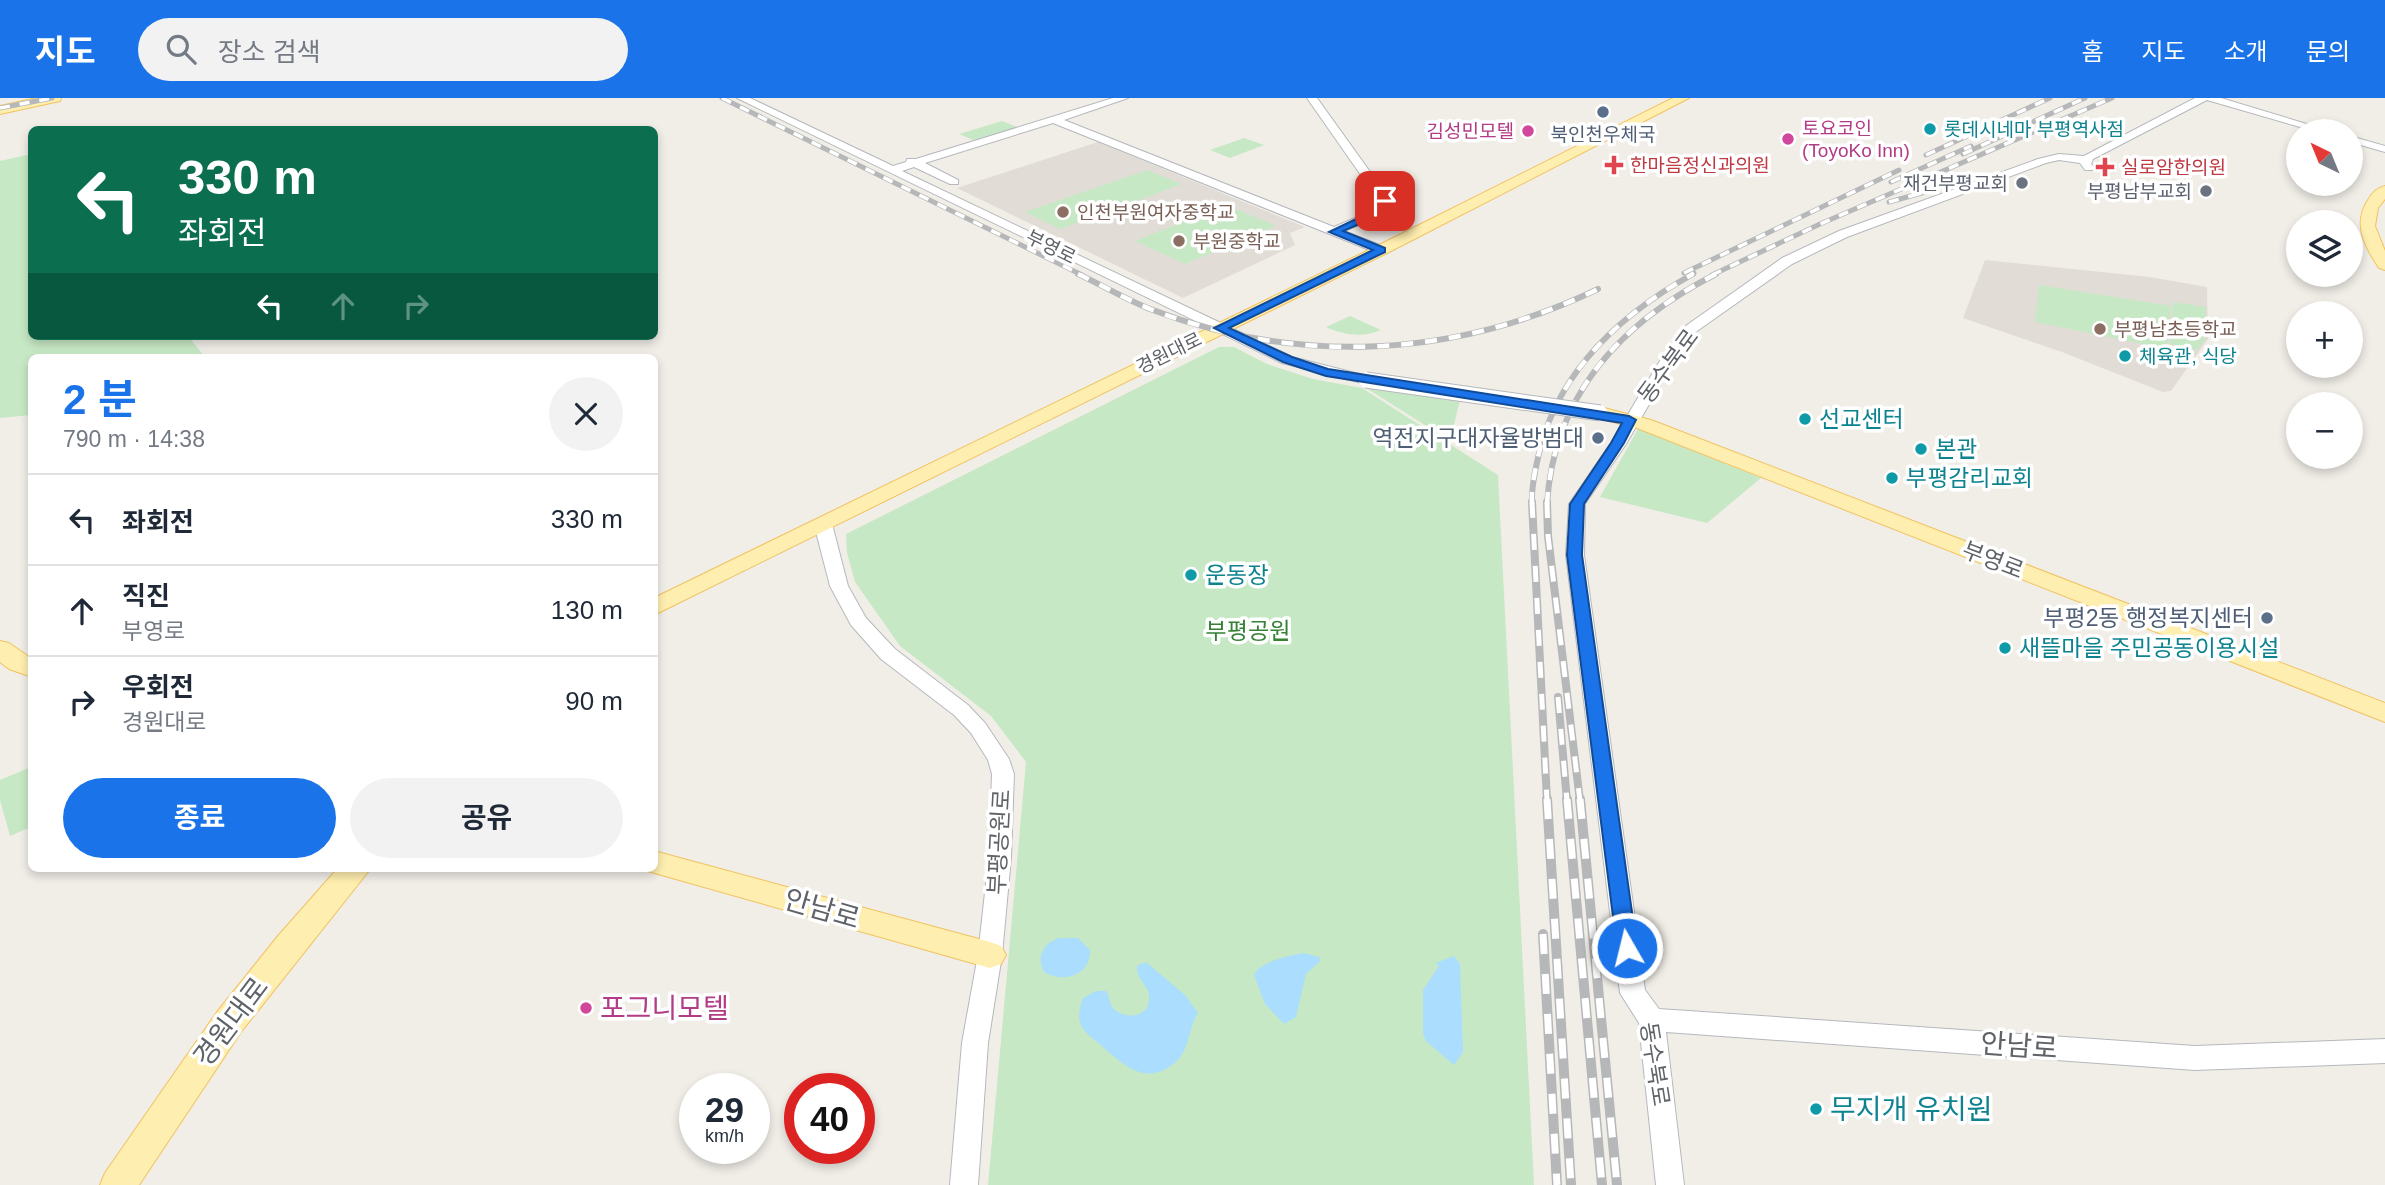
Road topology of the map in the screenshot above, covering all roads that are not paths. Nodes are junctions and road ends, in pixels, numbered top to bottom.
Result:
1 (55, 98) edge
2 (742, 98) edge
3 (1123, 98) edge
4 (1312, 98) edge
5 (1683, 98) edge
6 (2203, 98) edge
7 (2210, 98) edge
8 (0, 110) edge
9 (1055, 120) junction
10 (2286, 120) edge
11 (2363, 143) edge
12 (2385, 149) edge
13 (910, 160) junction
14 (892, 170) junction
15 (954, 182) dead end
16 (2385, 190) edge
17 (1334, 232) junction
18 (1381, 250) junction
19 (2385, 265) edge
20 (1220, 328) junction
21 (1600, 414) joint
22 (1629, 420) junction
23 (823, 524) junction
24 (658, 606) edge
25 (0, 649) edge
26 (28, 666) edge
27 (2385, 713) edge
28 (658, 863) edge
29 (353, 872) edge
30 (990, 955) junction
31 (1652, 1020) junction
32 (2385, 1051) edge
33 (118, 1185) edge
34 (964, 1185) edge
35 (1670, 1185) edge

1 - 8 main road
2 - 14 street, 부영로
3 - 9 street
4 - 17 street
5 - 18 main road, 경원대로
6 - 22 street, 동수북로
7 - 10 street
9 - 13 street
9 - 17 street
11 - 12 street
13 - 14 street
13 - 15 street
14 - 20 street, 부영로
16 - 19 main road
17 - 18 street
18 - 20 main road, 경원대로
20 - 21 street, 부영로, bridge
20 - 23 main road, 경원대로
21 - 22 main road, 부영로
22 - 27 main road, 부영로
22 - 31 street, 동수북로
23 - 24 main road, 경원대로
23 - 30 street, 부평공원로
25 - 26 main road
28 - 30 main road, 안남로
29 - 33 main road, 경원대로
30 - 34 street, 부평공원로
31 - 32 street, 안남로
31 - 35 street, 동수북로

